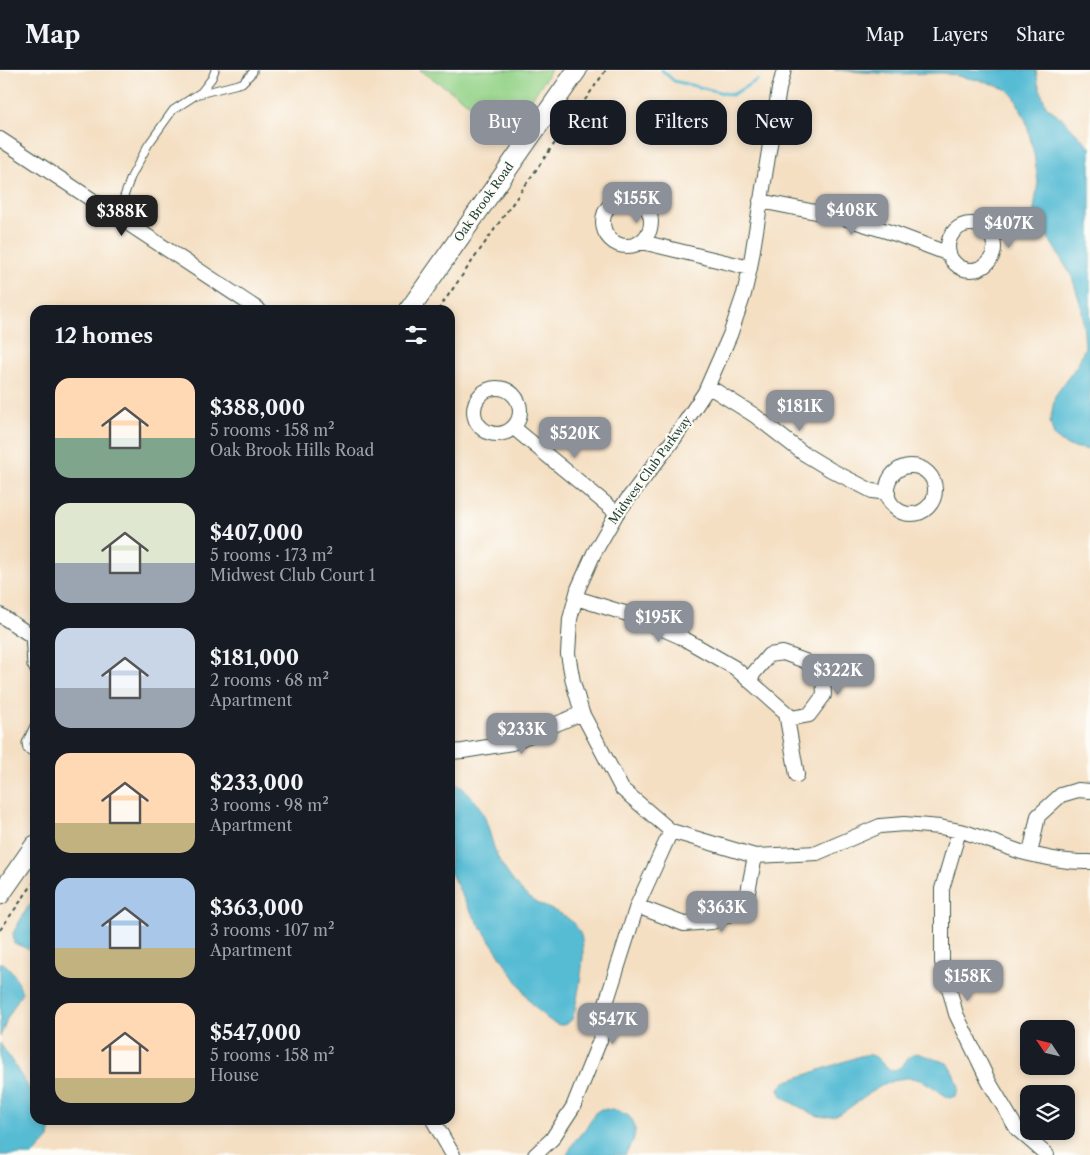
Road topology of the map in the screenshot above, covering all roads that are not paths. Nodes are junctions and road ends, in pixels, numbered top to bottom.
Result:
1 (215, 70) edge
2 (254, 70) edge
3 (577, 70) edge
4 (784, 70) edge
5 (198, 94) junction
6 (0, 139) edge
7 (760, 201) junction
8 (117, 216) junction
9 (642, 242) dead end
10 (949, 254) dead end
11 (750, 268) junction
12 (251, 305) edge
13 (412, 305) edge
14 (708, 386) junction
15 (514, 428) dead end
16 (888, 494) dead end
17 (617, 513) junction
18 (576, 598) junction
19 (0, 615) edge
20 (30, 635) edge
21 (748, 680) junction
22 (582, 713) junction
23 (786, 713) junction
24 (30, 735) edge
25 (30, 751) edge
26 (455, 752) edge
27 (797, 775) dead end
28 (1090, 792) edge
29 (671, 831) junction
30 (959, 831) junction
31 (30, 852) edge
32 (1030, 854) junction
33 (755, 856) junction
34 (1090, 862) edge
35 (0, 895) edge
36 (638, 906) junction
37 (436, 1125) edge
38 (453, 1155) edge
39 (535, 1155) edge
40 (1047, 1155) edge

1 - 5 lane
2 - 5 lane
3 - 13 main road, Oak Brook Road
4 - 7 street, Midwest Club Parkway
5 - 8 lane
6 - 8 street
7 - 10 street
7 - 11 street, Midwest Club Parkway
8 - 12 street
9 - 11 street
11 - 14 street, Midwest Club Parkway
14 - 16 street
14 - 17 street, Midwest Club Parkway
15 - 17 street
17 - 18 street, Midwest Club Parkway
18 - 21 street
18 - 22 street, Midwest Club Parkway
19 - 20 street
21 - 23 street
21 - 23 street
22 - 26 street
22 - 29 street, Midwest Club Parkway
23 - 27 street
24 - 25 lane
28 - 32 street
29 - 33 street, Midwest Club Parkway
29 - 36 street
30 - 32 street, Midwest Club Parkway
30 - 33 street, Midwest Club Parkway
30 - 40 street
31 - 35 main road
32 - 34 street, Midwest Club Parkway
33 - 36 street
36 - 39 street
37 - 38 street

